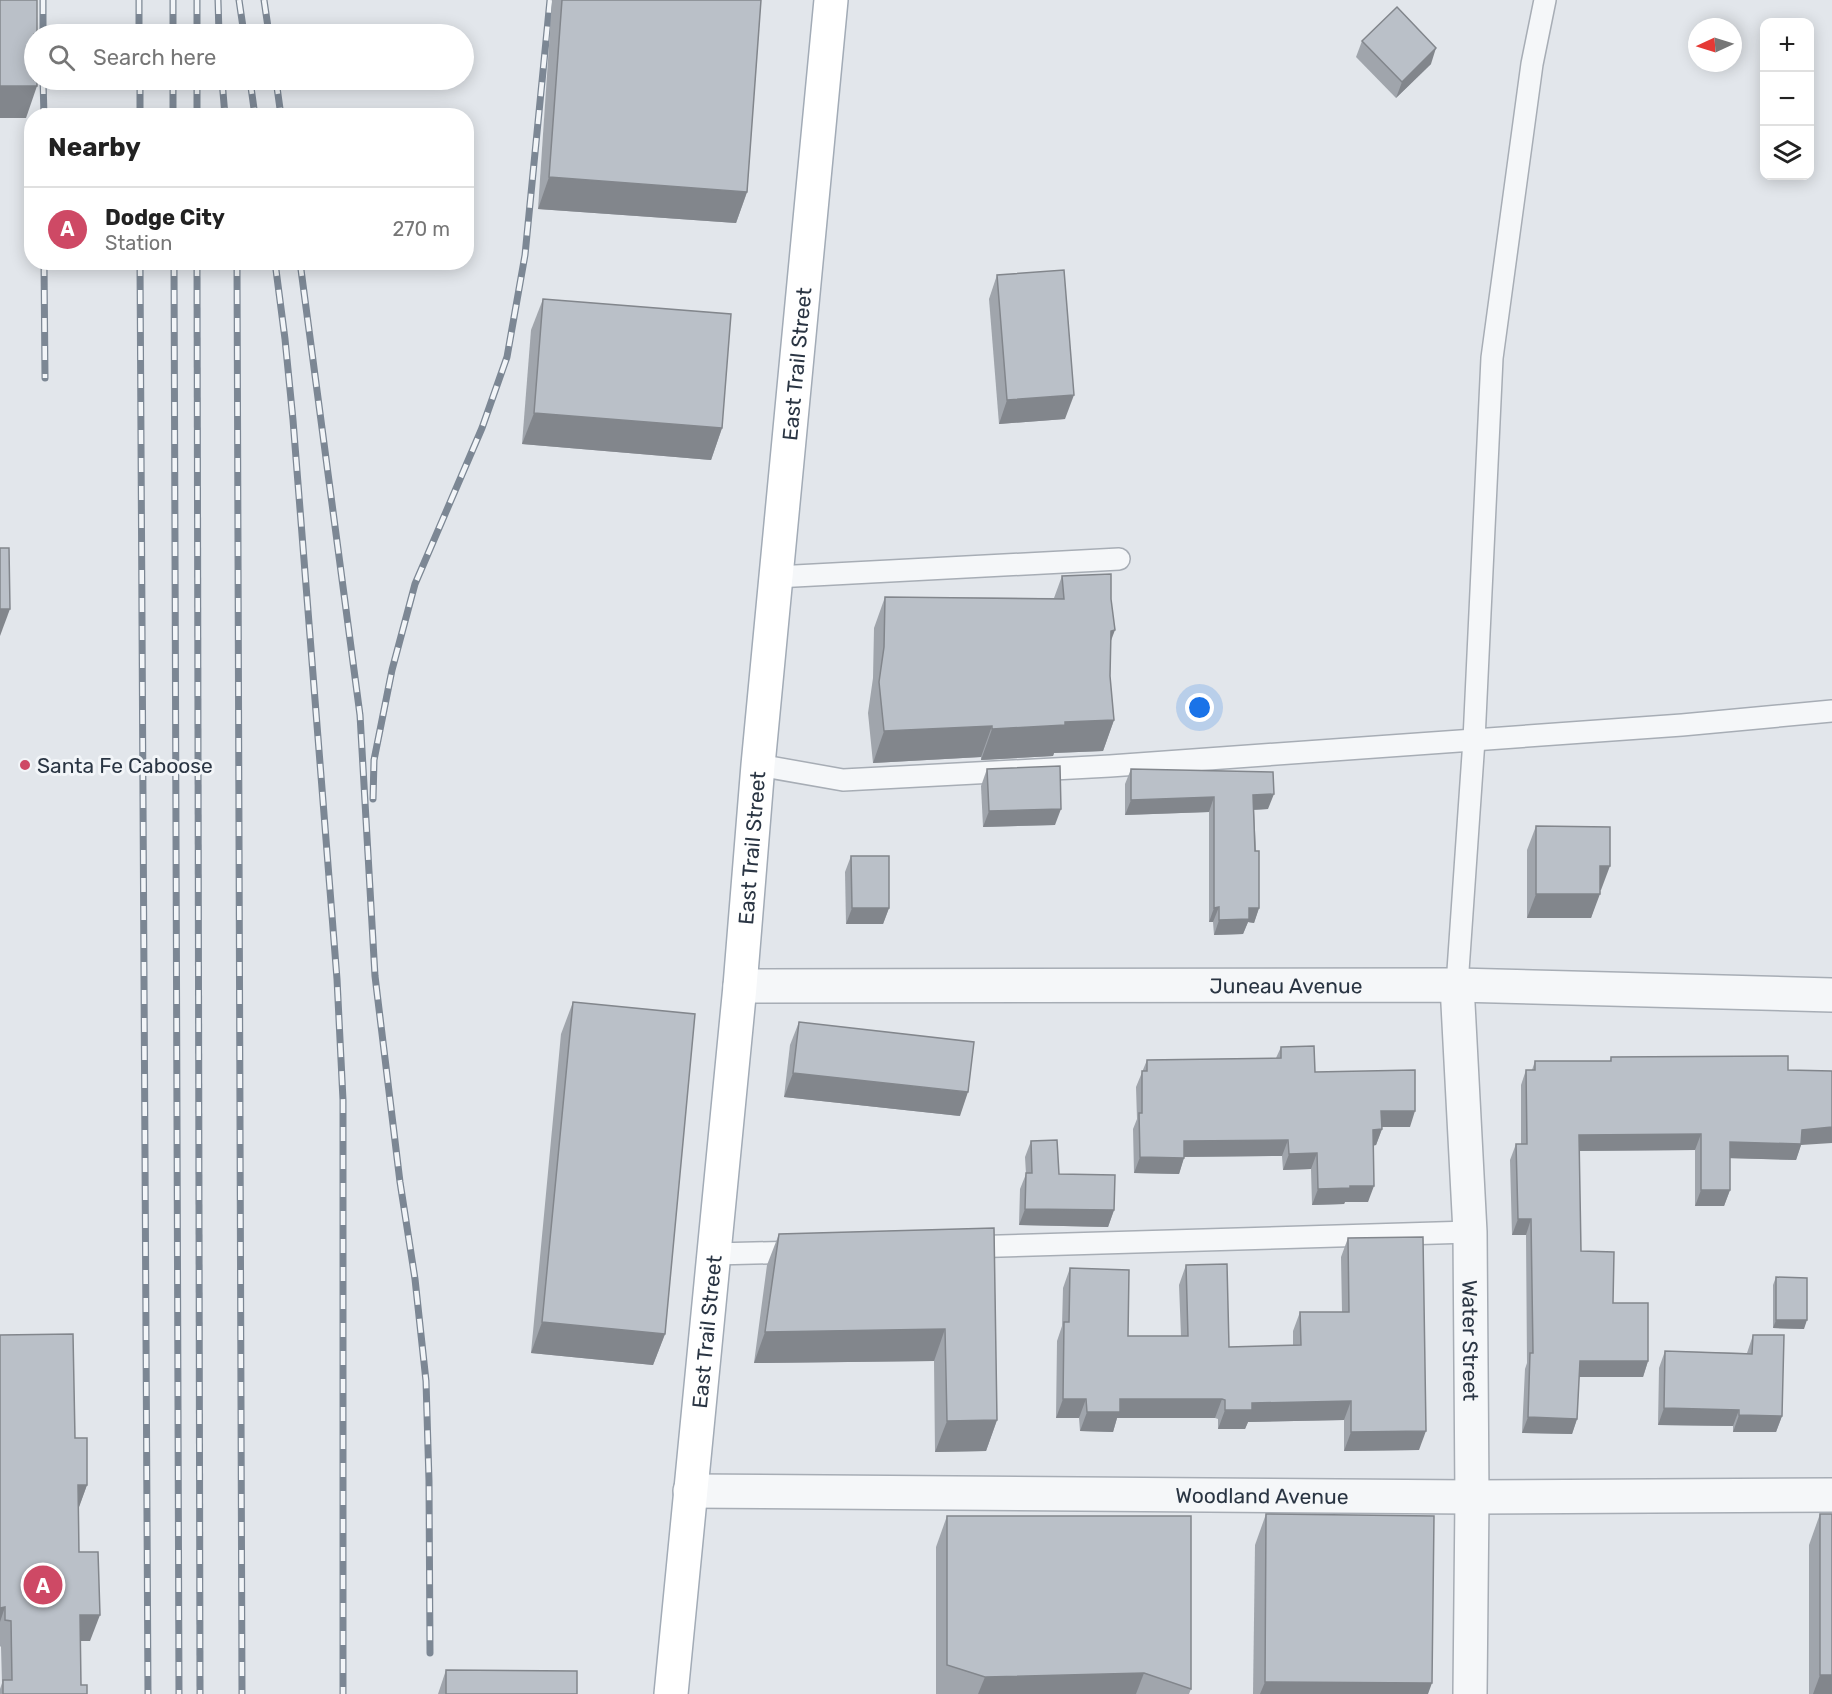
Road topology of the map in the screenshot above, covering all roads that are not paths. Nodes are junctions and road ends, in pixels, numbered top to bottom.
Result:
1 (831, 0) edge
2 (1545, 0) edge
3 (1119, 559) dead end
4 (776, 577) junction
5 (1832, 711) edge
6 (1474, 740) junction
7 (758, 765) junction
8 (1457, 985) junction
9 (740, 986) junction
10 (1832, 995) edge
11 (1470, 1232) junction
12 (950, 1247) edge
13 (820, 1251) edge
14 (714, 1254) junction
15 (690, 1491) junction
16 (1832, 1495) edge
17 (1472, 1497) junction
18 (671, 1694) edge
19 (1470, 1694) edge

1 - 4 main road, East Trail Street
2 - 6 lane
3 - 4 lane
4 - 7 main road, East Trail Street
5 - 6 lane
6 - 7 lane
6 - 8 lane
7 - 9 main road, East Trail Street
8 - 9 street, Juneau Avenue
8 - 10 street, Juneau Avenue
8 - 11 street, Water Street
9 - 14 main road, East Trail Street
11 - 12 lane
11 - 17 street, Water Street
13 - 14 lane
14 - 15 main road, East Trail Street
15 - 17 street, Woodland Avenue
15 - 18 main road, East Trail Street
16 - 17 street, Woodland Avenue
17 - 19 street, Water Street

